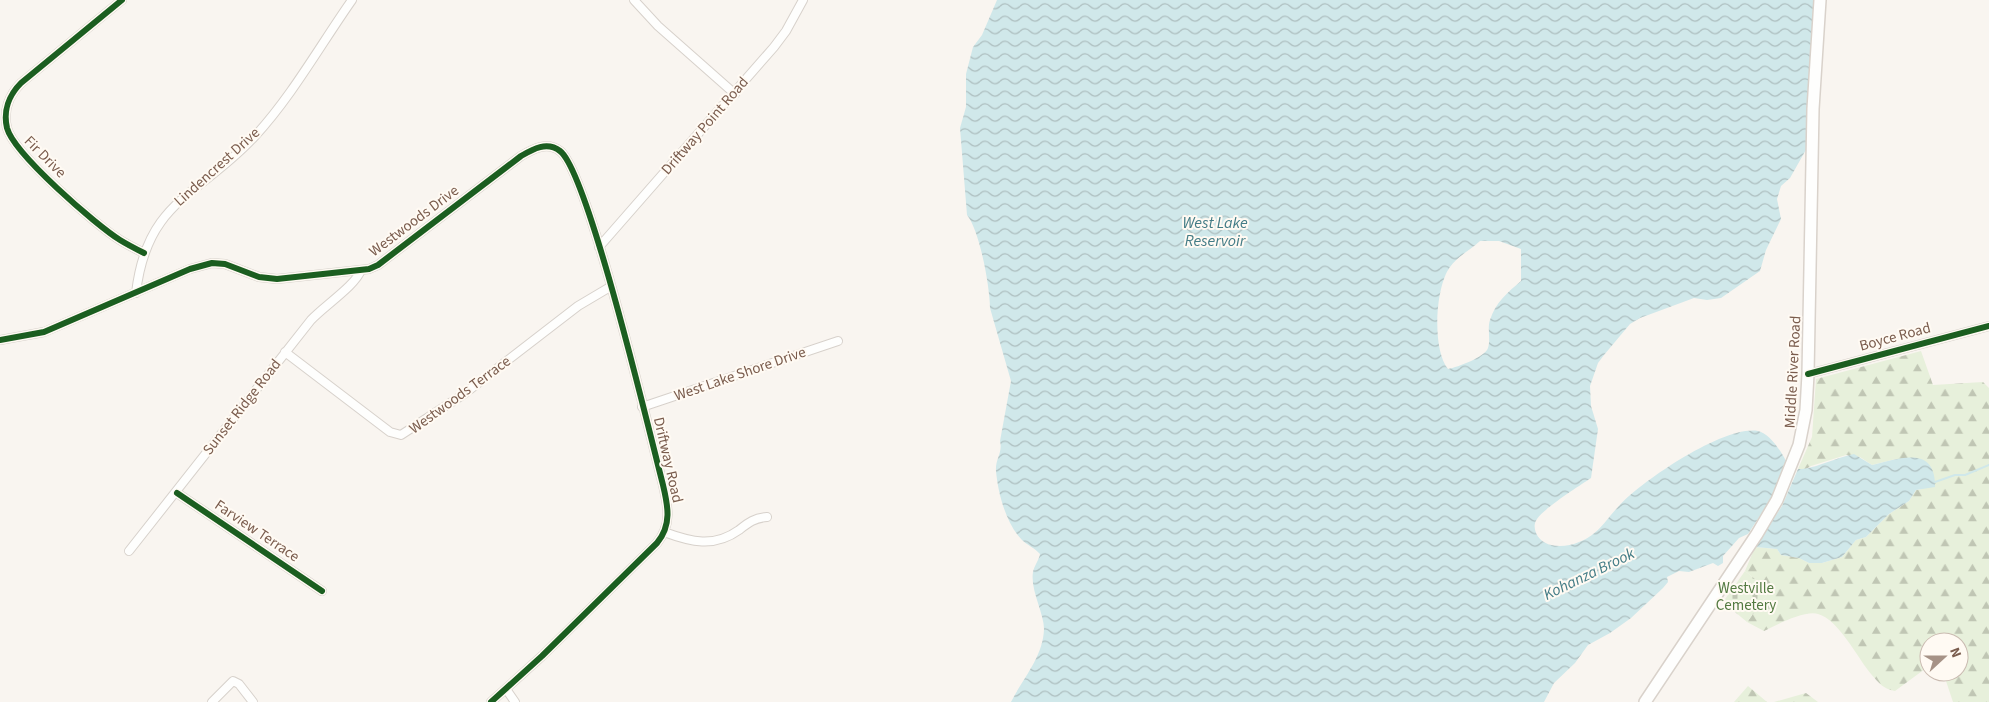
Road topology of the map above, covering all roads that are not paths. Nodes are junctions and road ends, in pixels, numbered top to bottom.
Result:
1 (122, 0) edge
2 (352, 0) edge
3 (634, 0) edge
4 (804, 0) edge
5 (1820, 0) edge
6 (734, 94) junction
7 (599, 247) junction
8 (144, 253) junction
9 (361, 270) junction
10 (610, 287) junction
11 (136, 293) junction
12 (1989, 326) edge
13 (0, 340) edge
14 (838, 341) dead end
15 (285, 352) junction
16 (1808, 374) junction
17 (642, 407) junction
18 (177, 493) junction
19 (767, 517) dead end
20 (664, 532) junction
21 (129, 550) dead end
22 (322, 591) dead end
23 (506, 689) junction
24 (212, 702) edge
25 (253, 702) edge
26 (491, 702) edge
27 (515, 702) edge
28 (1646, 702) edge

1 - 8 street, Fir Drive
2 - 8 street, Lindencrest Drive
3 - 6 street
4 - 6 street, Driftway Point Road
5 - 16 main road, Middle River Road
6 - 7 street, Driftway Point Road
7 - 9 street, Westwoods Drive
7 - 10 street, Driftway Road
8 - 11 street, Lindencrest Drive
9 - 11 street, Westwoods Drive
9 - 15 street, Sunset Ridge Road
10 - 15 street, Westwoods Terrace
10 - 17 street, Driftway Road
11 - 13 street, Westwoods Drive
12 - 16 street, Boyce Road
14 - 17 street, West Lake Shore Drive
15 - 18 street, Sunset Ridge Road
16 - 28 main road, Middle River Road
17 - 20 street, Driftway Road
18 - 21 street, Sunset Ridge Road
18 - 22 street, Farview Terrace
19 - 20 street
20 - 23 street
23 - 26 street
23 - 27 street
24 - 25 street

